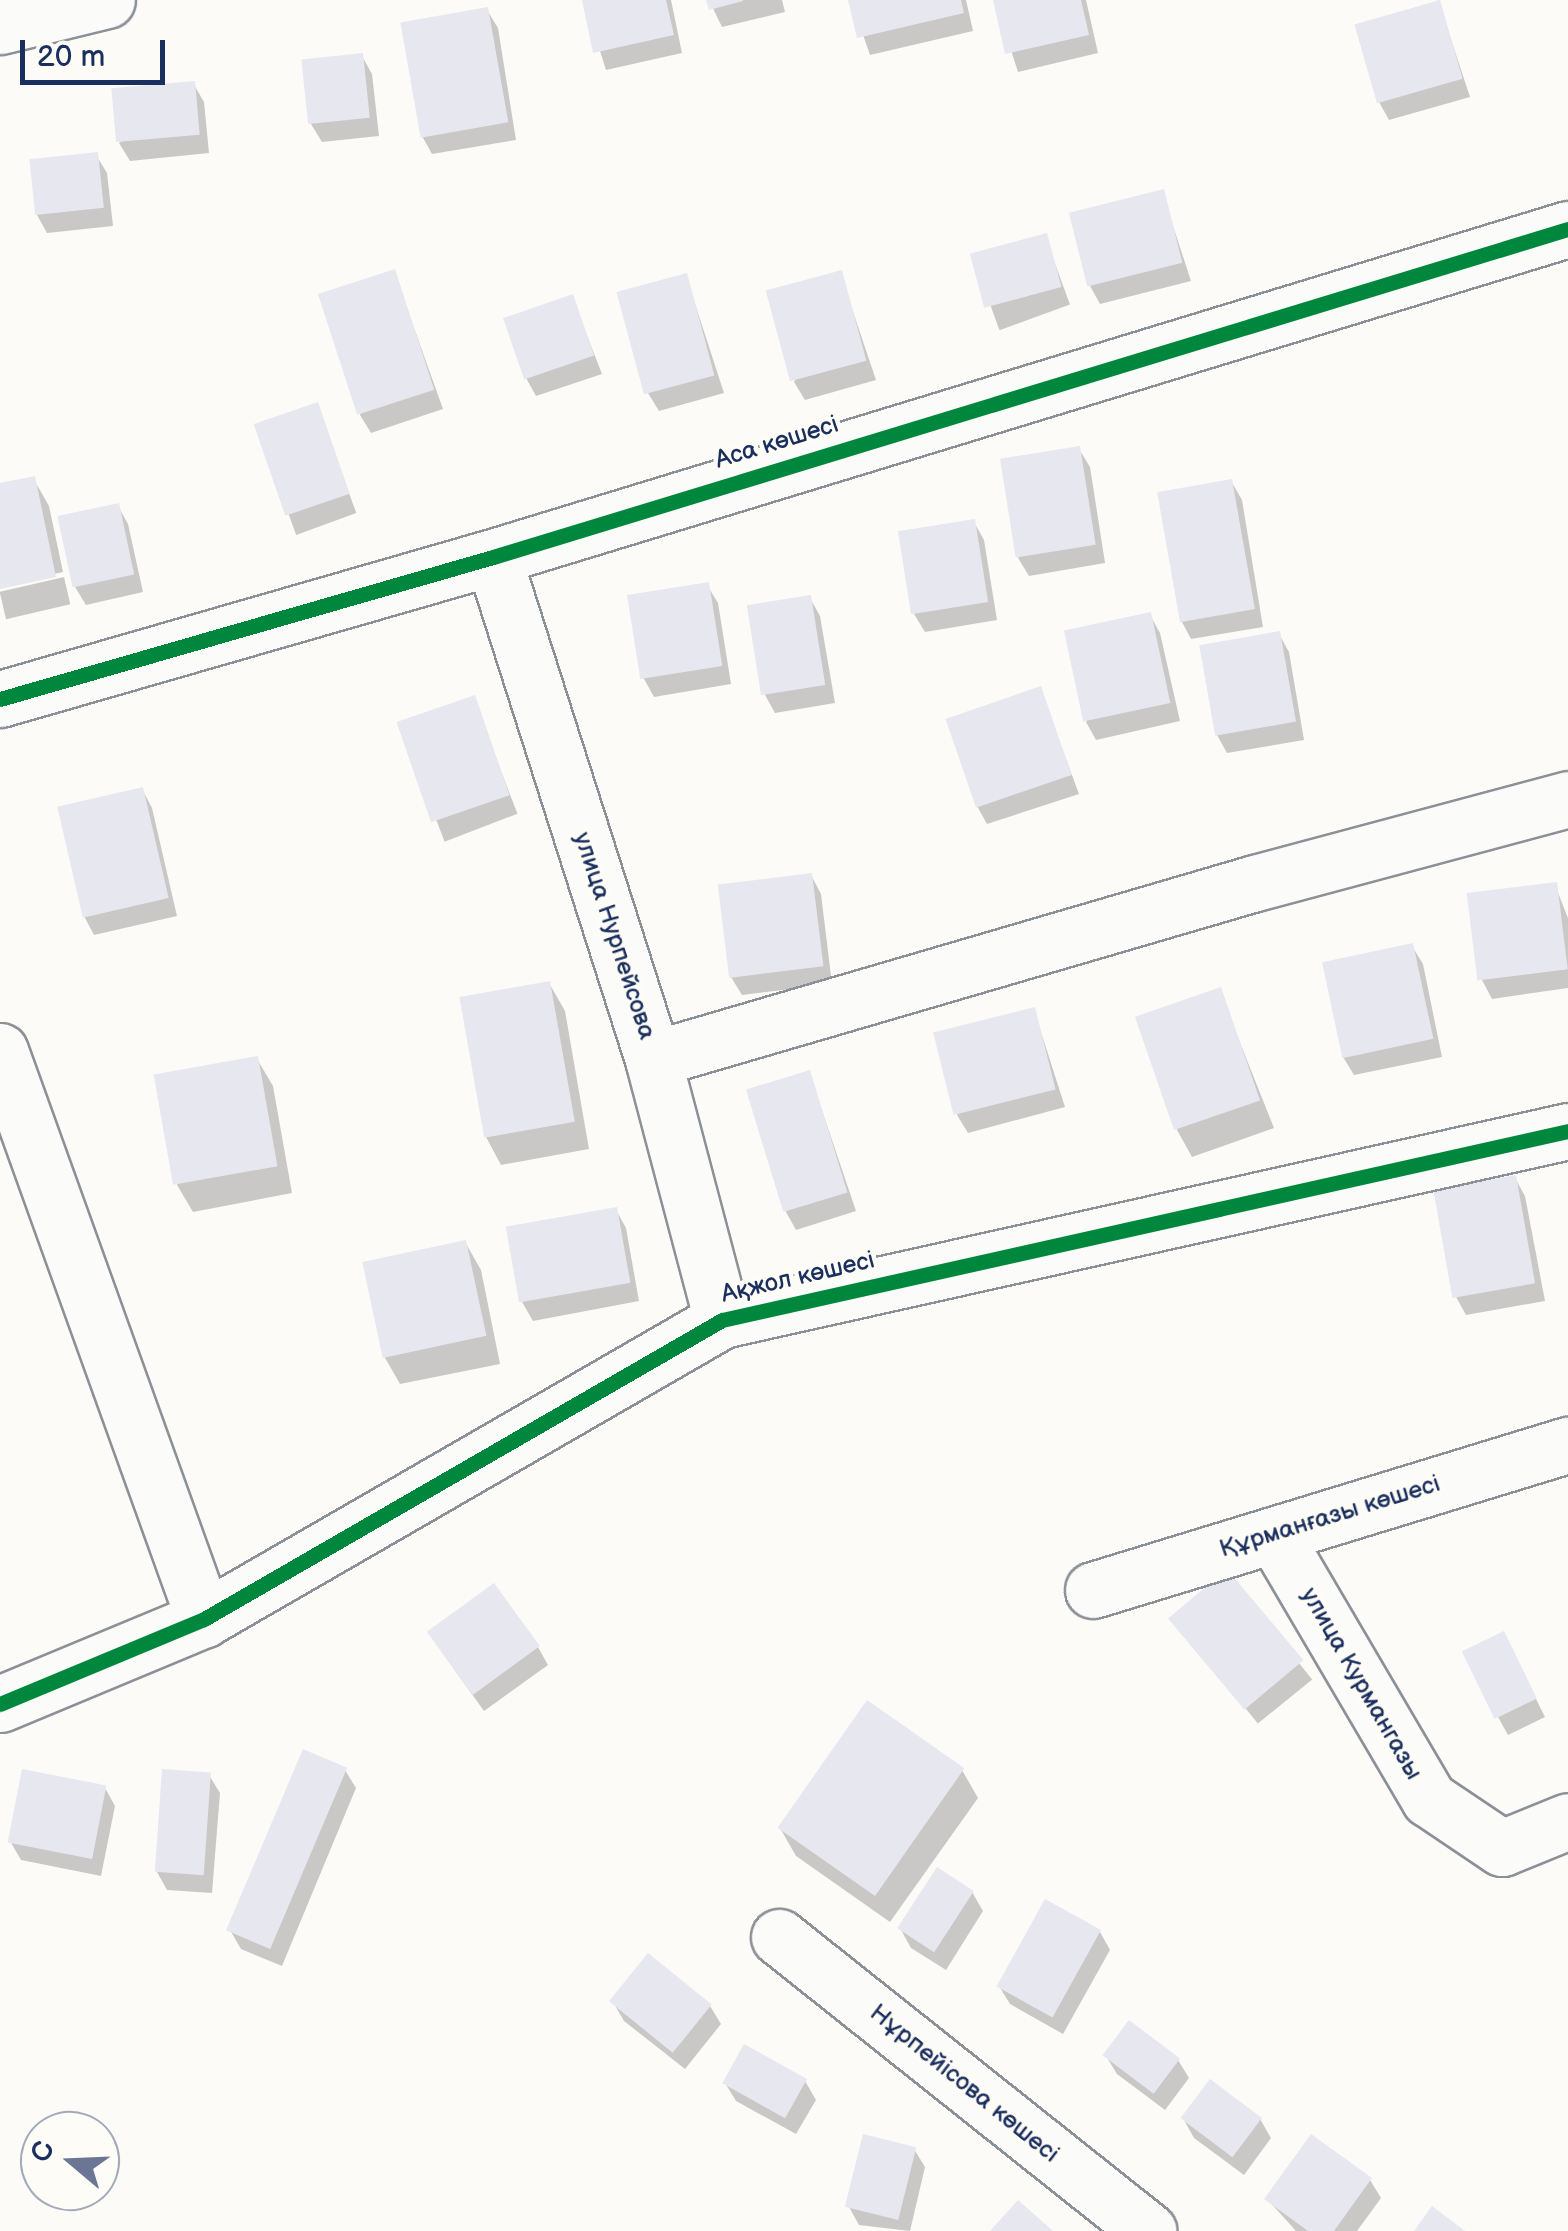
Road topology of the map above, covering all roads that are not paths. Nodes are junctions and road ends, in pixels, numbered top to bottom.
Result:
1 (106, 0) edge
2 (0, 26) edge
3 (1568, 230) edge
4 (493, 557) junction
5 (0, 699) edge
6 (1568, 799) edge
7 (0, 1051) edge
8 (653, 1059) junction
9 (1568, 1131) edge
10 (722, 1320) junction
11 (1568, 1445) edge
12 (1274, 1535) junction
13 (1093, 1590) dead end
14 (204, 1619) junction
15 (0, 1704) edge
16 (1568, 1821) edge
17 (779, 1938) dead end
18 (1148, 2231) edge

1 - 2 street
3 - 4 street, Аса көшесі
4 - 5 street, Аса көшесі
4 - 8 street, улица Нурпейсова
6 - 8 street
7 - 14 street
8 - 10 street, улица Нурпейсова
9 - 10 street, Ақжол көшесі
10 - 14 street, Ақжол көшесі
11 - 12 street, Құрманғазы көшесі
12 - 13 street, Құрманғазы көшесі
12 - 16 street, улица Курмангазы
14 - 15 street, Ақжол көшесі
17 - 18 street, Нұрпейісова көшесі

